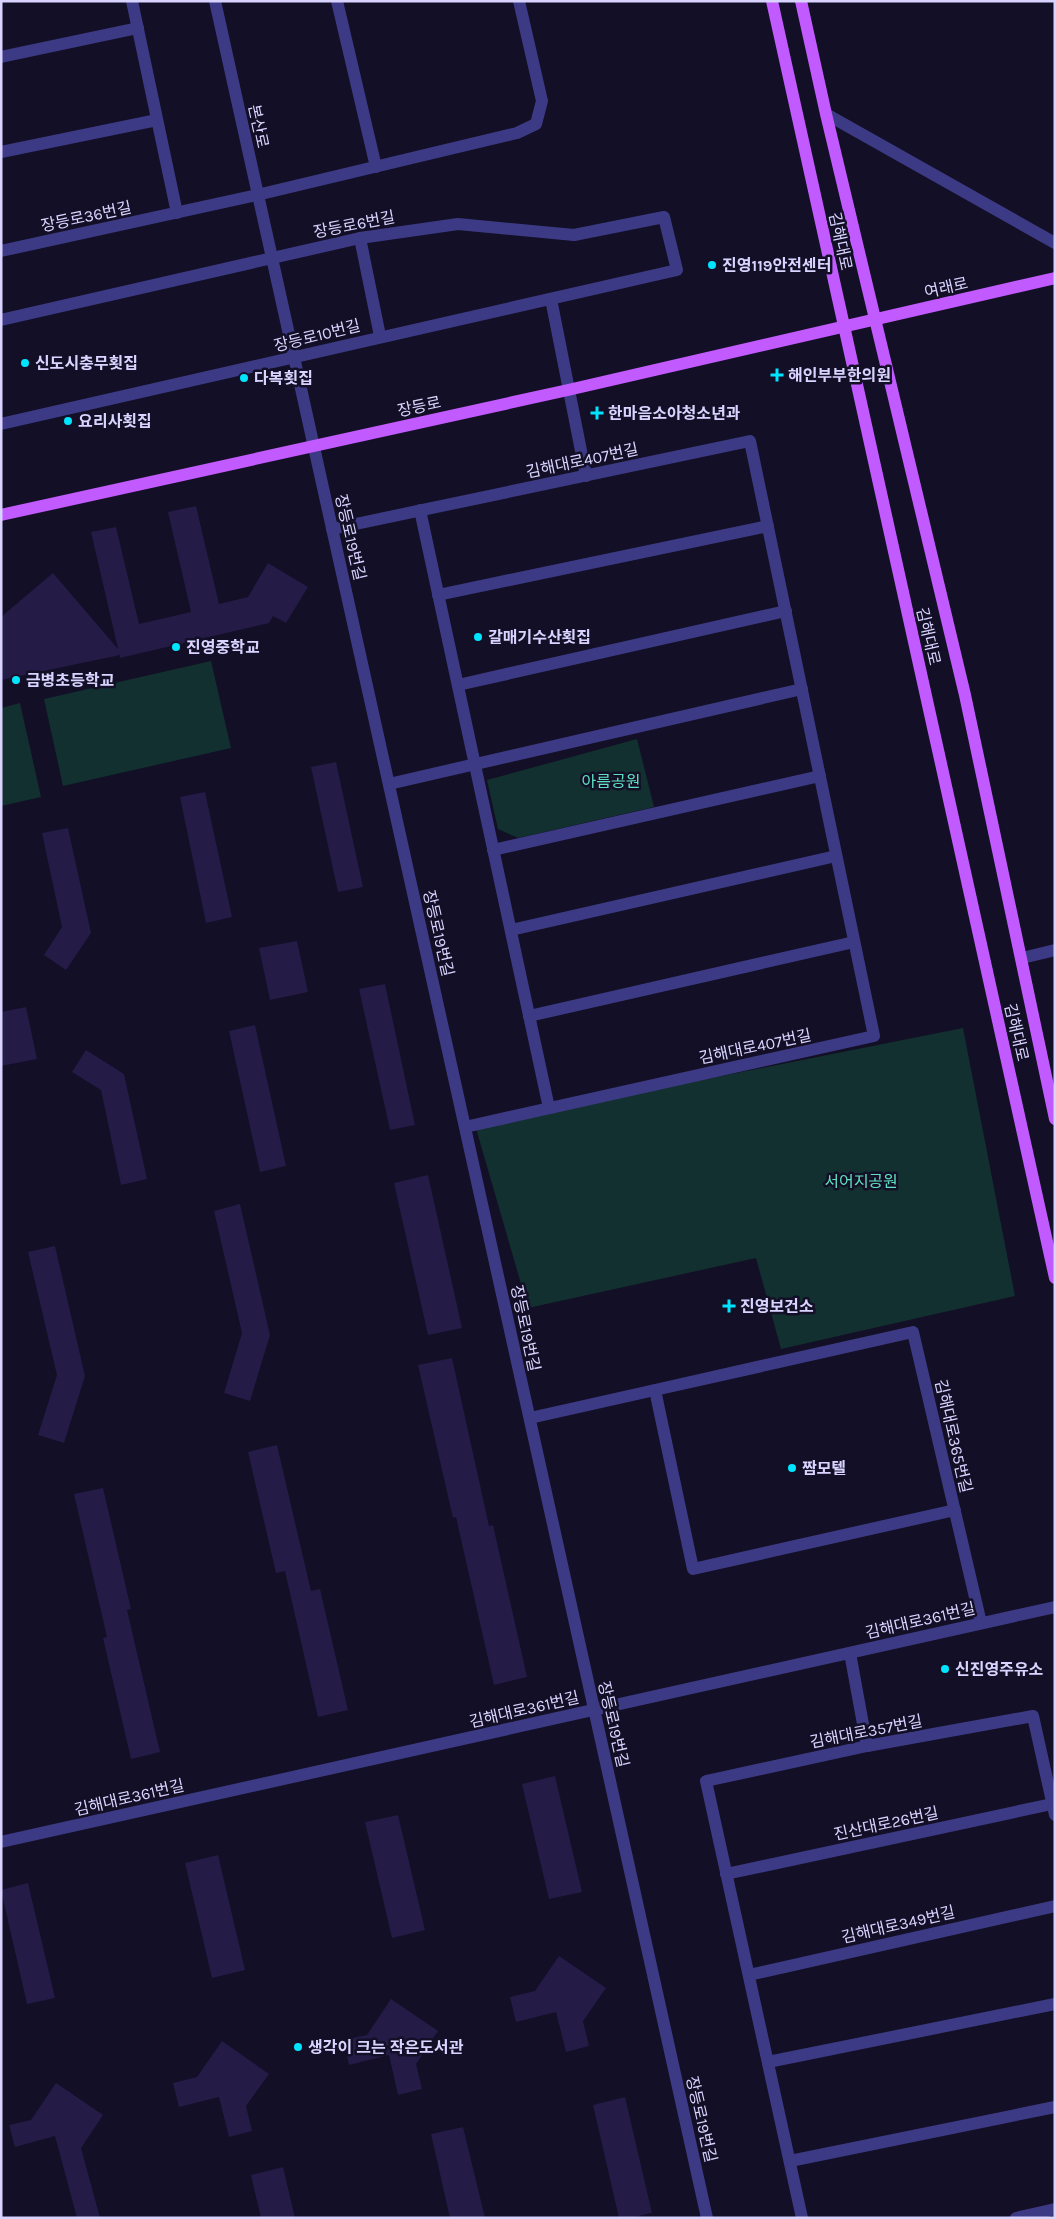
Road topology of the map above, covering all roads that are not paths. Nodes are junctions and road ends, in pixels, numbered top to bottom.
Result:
1 (132, 1) edge
2 (215, 1) edge
3 (337, 1) edge
4 (519, 1) edge
5 (772, 1) edge
6 (801, 1) edge
7 (138, 28) junction
8 (1, 57) edge
9 (826, 114) junction
10 (157, 120) junction
11 (1, 152) edge
12 (376, 167) junction
13 (257, 195) junction
14 (177, 213) junction
15 (360, 238) junction
16 (1055, 243) edge
17 (1, 251) edge
18 (270, 259) junction
19 (677, 270) joint
20 (1055, 278) edge
21 (551, 299) junction
22 (1, 320) edge
23 (875, 320) junction
24 (844, 327) junction
25 (380, 336) junction
26 (293, 359) junction
27 (568, 390) junction
28 (1, 424) edge
29 (314, 446) junction
30 (586, 476) junction
31 (420, 510) junction
32 (1, 515) edge
33 (768, 526) junction
34 (332, 529) junction
35 (438, 595) junction
36 (786, 611) junction
37 (458, 685) junction
38 (802, 689) junction
39 (475, 764) junction
40 (820, 776) junction
41 (389, 784) junction
42 (493, 850) junction
43 (836, 856) junction
44 (511, 930) junction
45 (854, 942) junction
46 (1055, 950) edge
47 (1022, 958) junction
48 (529, 1016) junction
49 (549, 1108) junction
50 (1055, 1119) edge
51 (465, 1127) junction
52 (1055, 1278) edge
53 (655, 1390) junction
54 (530, 1418) junction
55 (955, 1510) junction
56 (1055, 1607) edge
57 (981, 1623) junction
58 (850, 1653) junction
59 (594, 1710) junction
60 (868, 1746) junction
61 (1054, 1809) edge
62 (1, 1842) edge
63 (726, 1874) junction
64 (1055, 1906) edge
65 (749, 1975) junction
66 (1055, 2004) edge
67 (768, 2062) junction
68 (1055, 2107) edge
69 (790, 2161) junction
70 (1055, 2209) edge
71 (707, 2218) edge
72 (802, 2218) edge
73 (1016, 2218) edge

1 - 7 street
2 - 13 street, 본산로
3 - 12 street
4 - 12 street, 장등로36번길
5 - 24 main road, 김해대로
6 - 9 main road, 김해대로
7 - 8 street
7 - 10 street
9 - 16 street
9 - 23 main road, 김해대로
10 - 11 street
10 - 14 street
12 - 13 street, 장등로36번길
13 - 14 street, 장등로36번길
13 - 18 street, 본산로
14 - 17 street, 장등로36번길
15 - 18 street, 장등로6번길
15 - 19 street, 장등로6번길
15 - 25 street
18 - 22 street, 장등로6번길
18 - 26 street, 본산로
19 - 21 street, 장등로10번길
20 - 23 main road, 여래로
21 - 25 street, 장등로10번길
21 - 27 street
23 - 24 main road, 여래로
23 - 47 main road, 김해대로
24 - 27 main road, 장등로
24 - 52 main road, 김해대로
25 - 26 street, 장등로10번길
26 - 28 street, 장등로10번길
26 - 29 street, 장등로19번길
27 - 29 main road, 장등로
27 - 30 street
29 - 32 main road, 장등로
29 - 34 street, 장등로19번길
30 - 31 street, 김해대로407번길
30 - 33 street, 김해대로407번길
31 - 34 street, 김해대로407번길
31 - 35 street
33 - 35 street
33 - 36 street, 김해대로407번길
34 - 41 street, 장등로19번길
35 - 37 street
36 - 37 street
36 - 38 street, 김해대로407번길
37 - 39 street
38 - 39 street
38 - 40 street, 김해대로407번길
39 - 41 street
39 - 42 street
40 - 42 street
40 - 43 street, 김해대로407번길
41 - 51 street, 장등로19번길
42 - 44 street
43 - 44 street
43 - 45 street, 김해대로407번길
44 - 48 street
45 - 48 street
45 - 49 street, 김해대로407번길
46 - 47 street
47 - 50 main road, 김해대로
48 - 49 street
49 - 51 street, 김해대로407번길
51 - 54 street, 장등로19번길
53 - 54 street, 김해대로365번길
53 - 55 street, 김해대로365번길
53 - 55 street, 김해대로365번길
54 - 59 street, 장등로19번길
55 - 57 street
56 - 57 street, 김해대로361번길
57 - 58 street, 김해대로361번길
58 - 59 street, 김해대로361번길
58 - 60 street
59 - 62 street, 김해대로361번길
59 - 71 street, 장등로19번길
60 - 61 street, 김해대로357번길
60 - 63 street, 김해대로357번길
61 - 63 street, 진산대로26번길
63 - 65 street
64 - 65 street, 김해대로349번길
65 - 67 street
66 - 67 street
67 - 69 street
68 - 69 street
69 - 72 street
70 - 73 street

